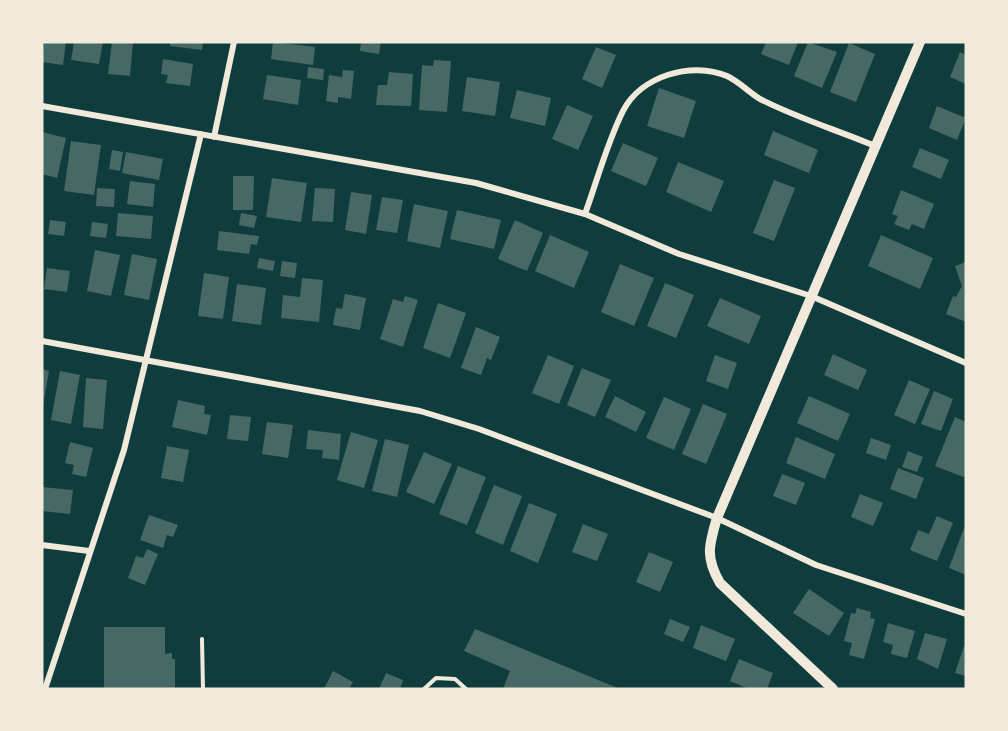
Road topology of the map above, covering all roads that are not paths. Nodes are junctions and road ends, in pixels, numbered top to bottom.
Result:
1 (234, 42) edge
2 (920, 42) edge
3 (42, 106) edge
4 (201, 134) junction
5 (214, 137) junction
6 (875, 146) junction
7 (585, 214) junction
8 (811, 296) junction
9 (42, 341) edge
10 (147, 360) junction
11 (966, 363) edge
12 (717, 518) junction
13 (42, 544) edge
14 (89, 551) junction
15 (966, 614) edge
16 (202, 639) dead end
17 (45, 689) edge
18 (203, 689) edge
19 (424, 689) edge
20 (466, 689) edge
21 (833, 689) edge

1 - 5 street
2 - 6 street
3 - 4 street
4 - 5 street
4 - 10 street
5 - 7 street
6 - 7 street
6 - 8 street
7 - 8 street
8 - 11 street
8 - 12 street
9 - 10 street
10 - 12 street
10 - 14 street
12 - 15 street
12 - 21 street
13 - 14 street
14 - 17 street
16 - 18 lane
19 - 20 lane

